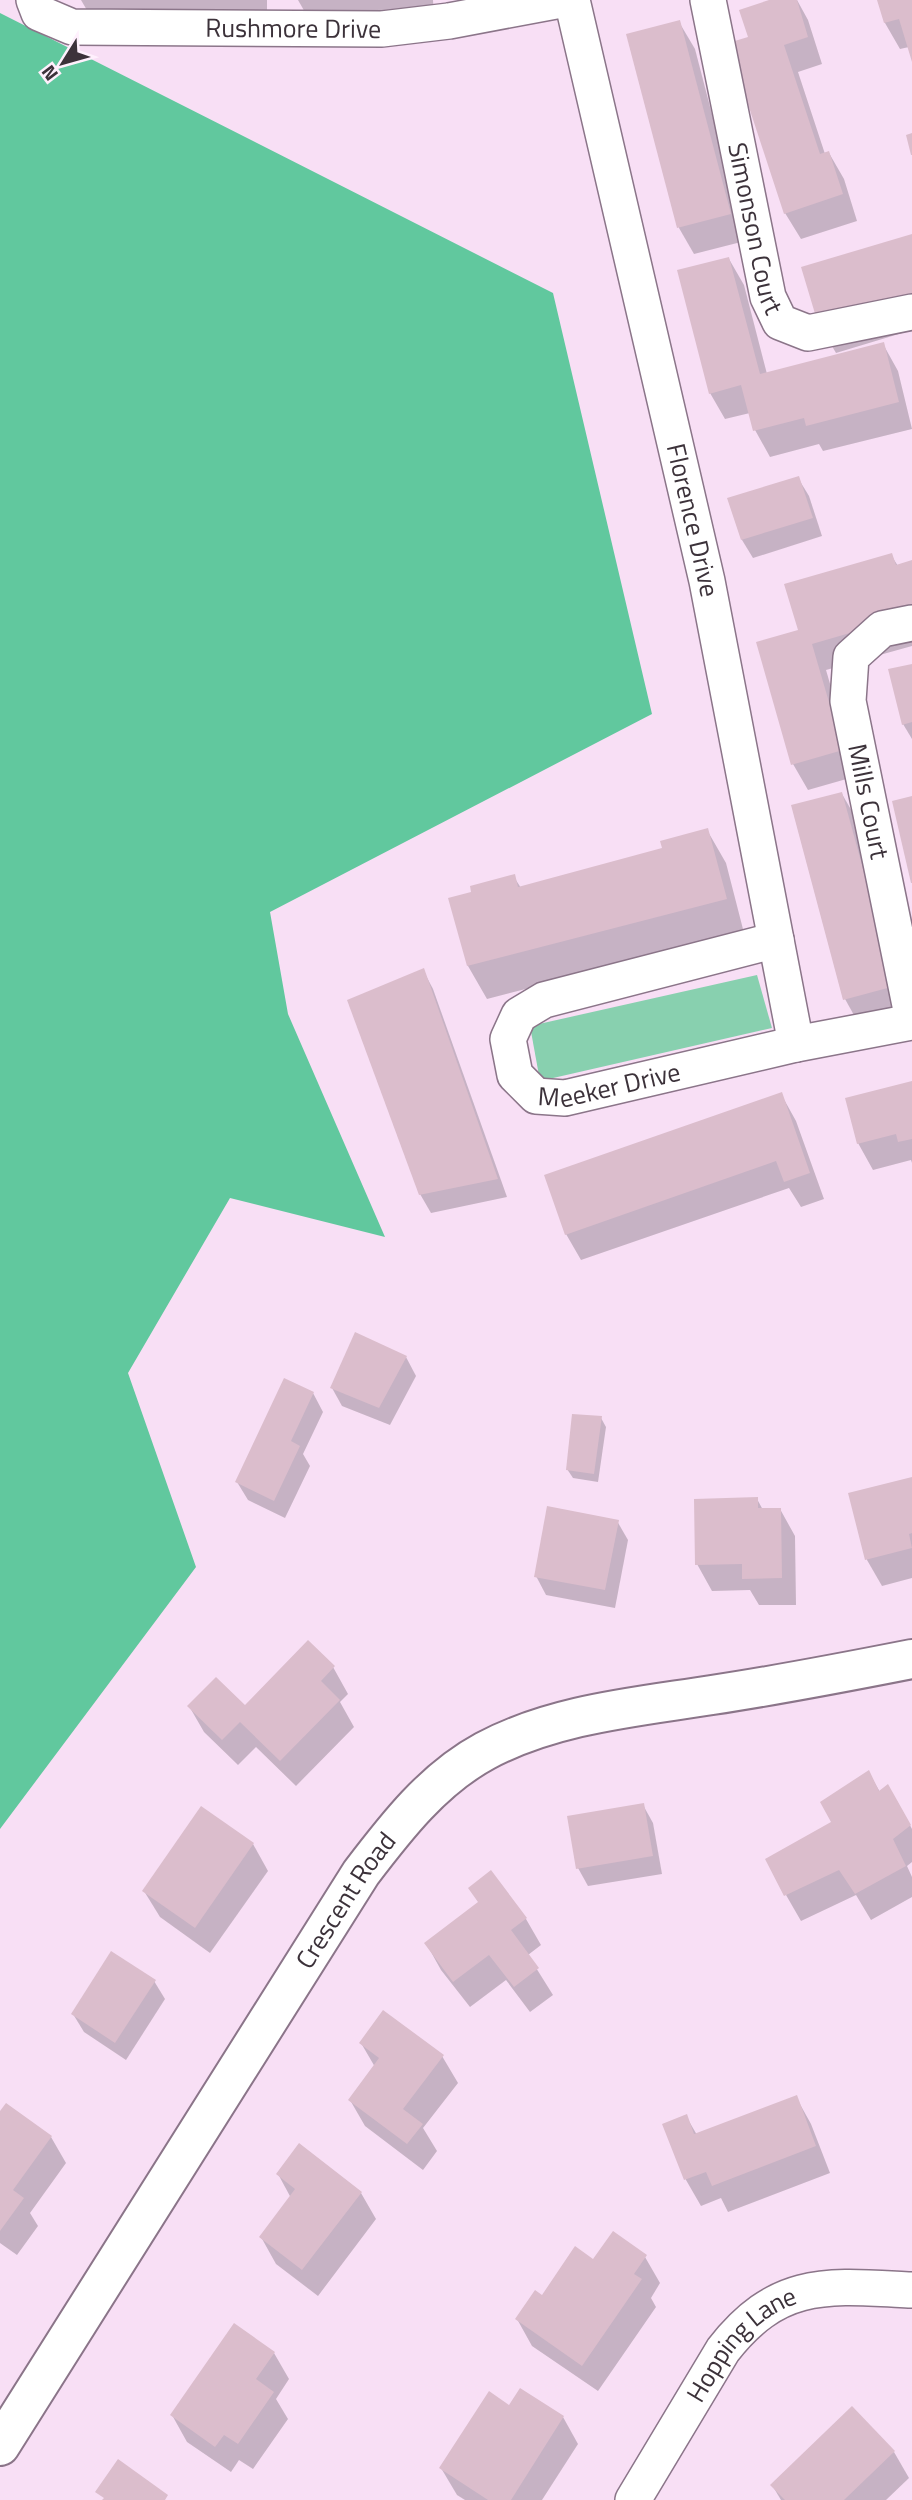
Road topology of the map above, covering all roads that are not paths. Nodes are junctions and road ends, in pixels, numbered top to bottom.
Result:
1 (34, 0) edge
2 (561, 0) edge
3 (572, 0) edge
4 (708, 0) edge
5 (912, 312) edge
6 (912, 623) edge
7 (776, 940) junction
8 (912, 1015) edge
9 (912, 1022) edge
10 (796, 1044) junction
11 (912, 1658) edge
12 (912, 2290) edge
13 (0, 2446) edge
14 (633, 2500) edge

1 - 2 street, Rushmore Drive
3 - 7 street, Florence Drive
4 - 5 street, Simonson Court
6 - 8 street, Mills Court
7 - 10 street, Florence Drive
7 - 10 street, Meeker Drive
9 - 10 street, Meeker Drive
11 - 13 street, Crescent Road
12 - 14 street, Hopping Lane

